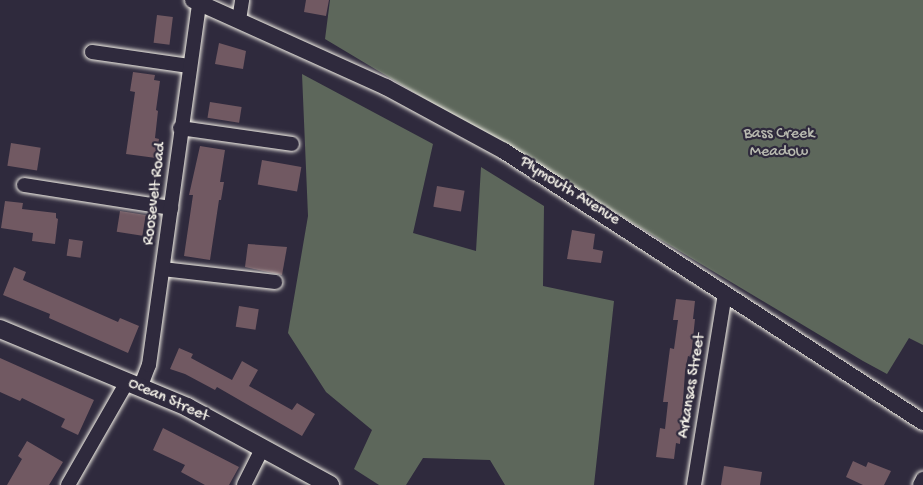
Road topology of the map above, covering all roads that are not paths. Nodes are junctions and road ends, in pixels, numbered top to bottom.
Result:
1 (242, 0) edge
2 (196, 1) edge
3 (239, 20) junction
4 (92, 52) dead end
5 (189, 66) junction
6 (180, 128) junction
7 (292, 144) dead end
8 (24, 186) dead end
9 (171, 208) junction
10 (163, 268) junction
11 (275, 282) dead end
12 (724, 293) junction
13 (0, 329) edge
14 (134, 385) junction
15 (923, 422) edge
16 (263, 447) junction
17 (923, 479) edge
18 (68, 485) edge
19 (244, 485) edge
20 (330, 485) edge
21 (694, 485) edge
22 (920, 485) edge

1 - 3 street
2 - 3 street, Plymouth Avenue
2 - 5 street, Roosevelt Road
3 - 12 street, Plymouth Avenue
4 - 5 street
5 - 6 street, Roosevelt Road
6 - 7 street
6 - 9 street, Roosevelt Road
8 - 9 street
9 - 10 street, Roosevelt Road
10 - 11 street
10 - 14 street, Roosevelt Road
12 - 15 street, Plymouth Avenue
12 - 21 street, Arkansas Street
13 - 14 main road, Ocean Street
14 - 16 main road, Ocean Street
14 - 18 street, Roosevelt Road
16 - 19 street
16 - 20 main road, Ocean Street
17 - 22 street

